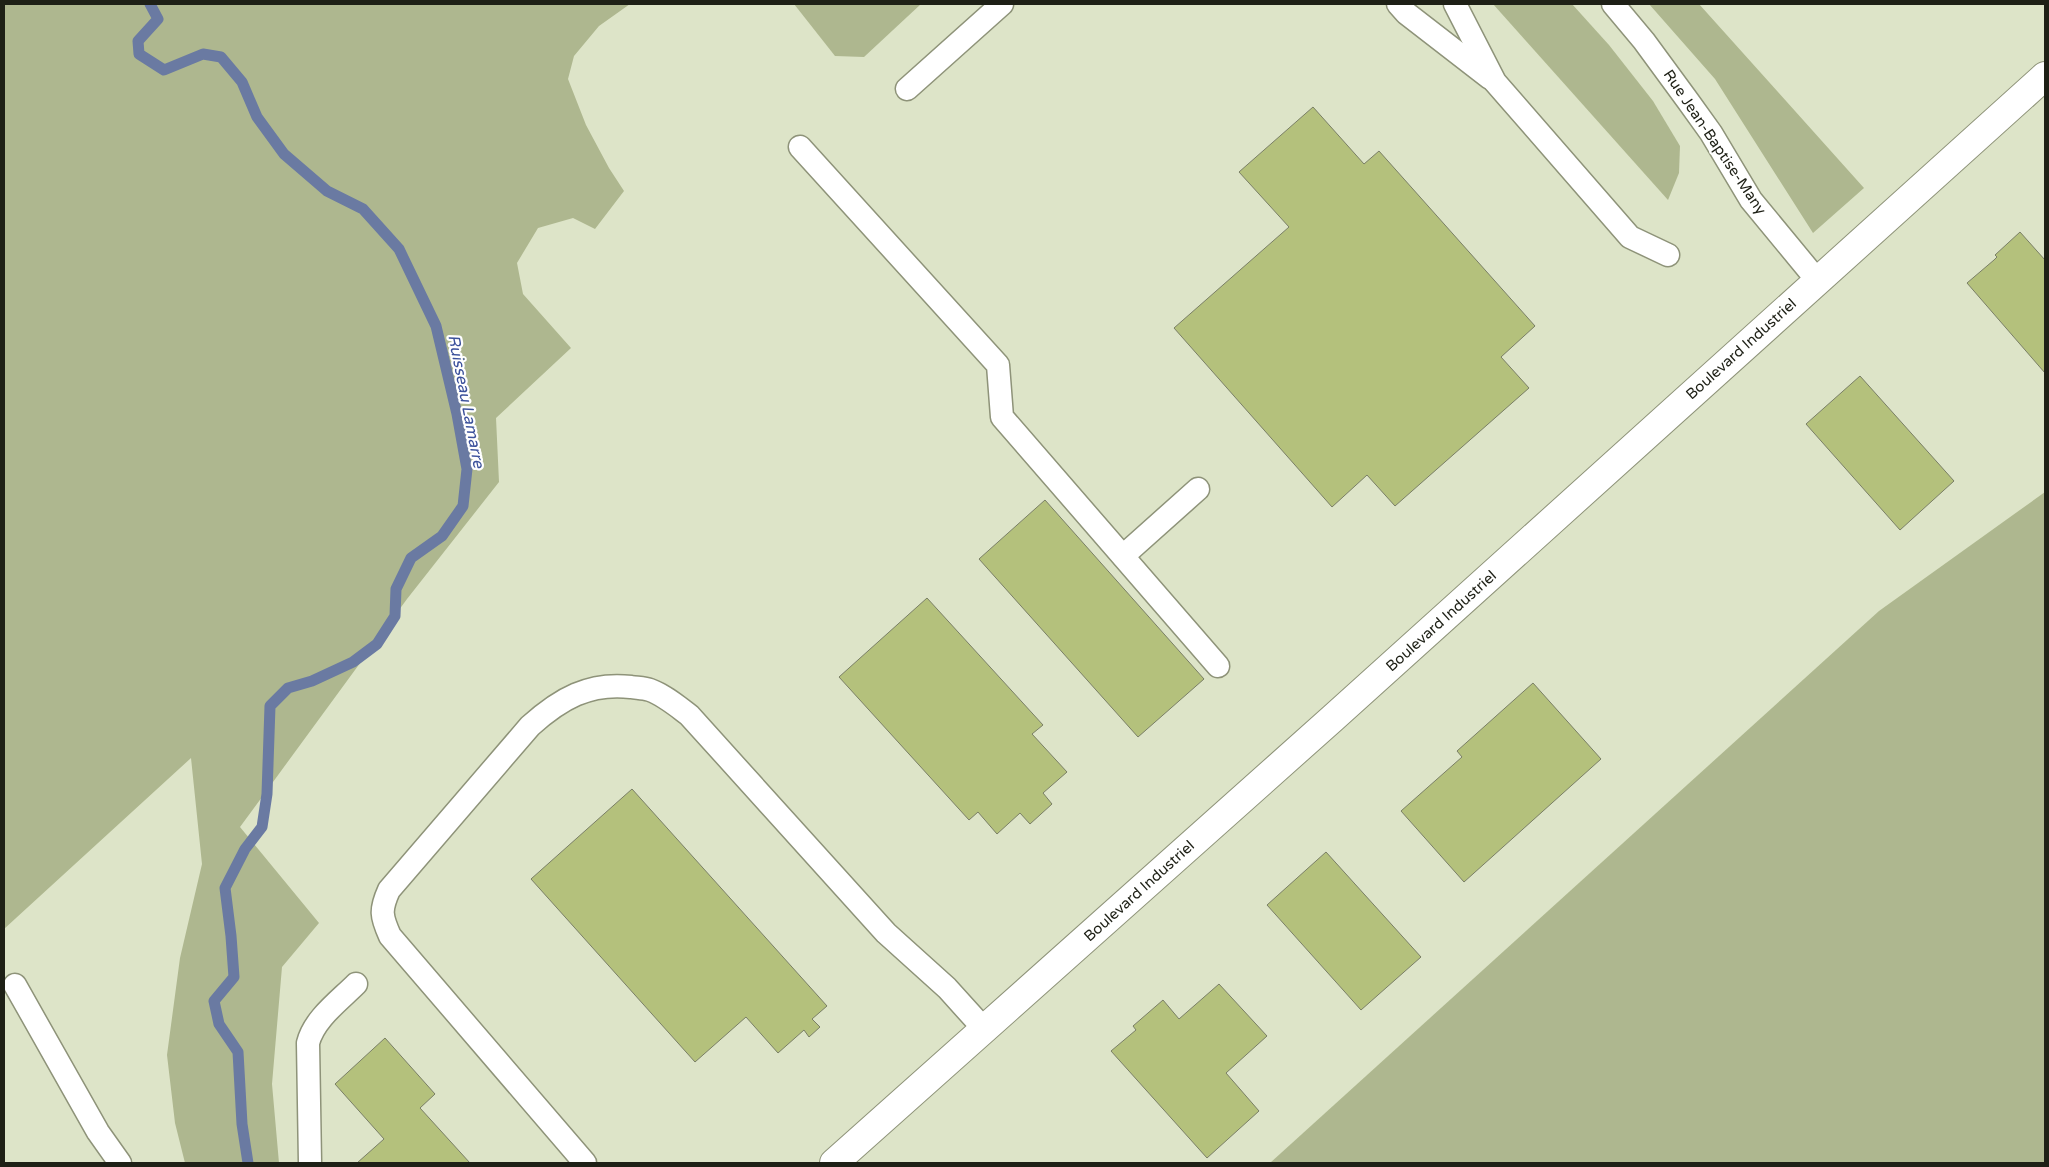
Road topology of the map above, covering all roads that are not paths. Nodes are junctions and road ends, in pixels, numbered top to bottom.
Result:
1 (1002, 4) edge
2 (1398, 4) edge
3 (1455, 4) edge
4 (1613, 4) edge
5 (2045, 76) edge
6 (1495, 82) junction
7 (907, 89) dead end
8 (800, 147) dead end
9 (1668, 255) dead end
10 (1817, 280) junction
11 (1198, 489) dead end
12 (1123, 556) junction
13 (1218, 666) dead end
14 (356, 984) dead end
15 (15, 985) dead end
16 (984, 1029) junction
17 (120, 1163) edge
18 (310, 1163) edge
19 (585, 1163) edge
20 (834, 1163) edge

1 - 7 lane
2 - 6 lane
3 - 6 lane
4 - 10 lane, Rue Jean-Baptise-Many
5 - 10 street, Boulevard Industriel
6 - 9 lane
8 - 12 lane
10 - 16 street, Boulevard Industriel
11 - 12 lane
12 - 13 lane
14 - 18 lane
15 - 17 lane
16 - 19 lane
16 - 20 street, Boulevard Industriel

